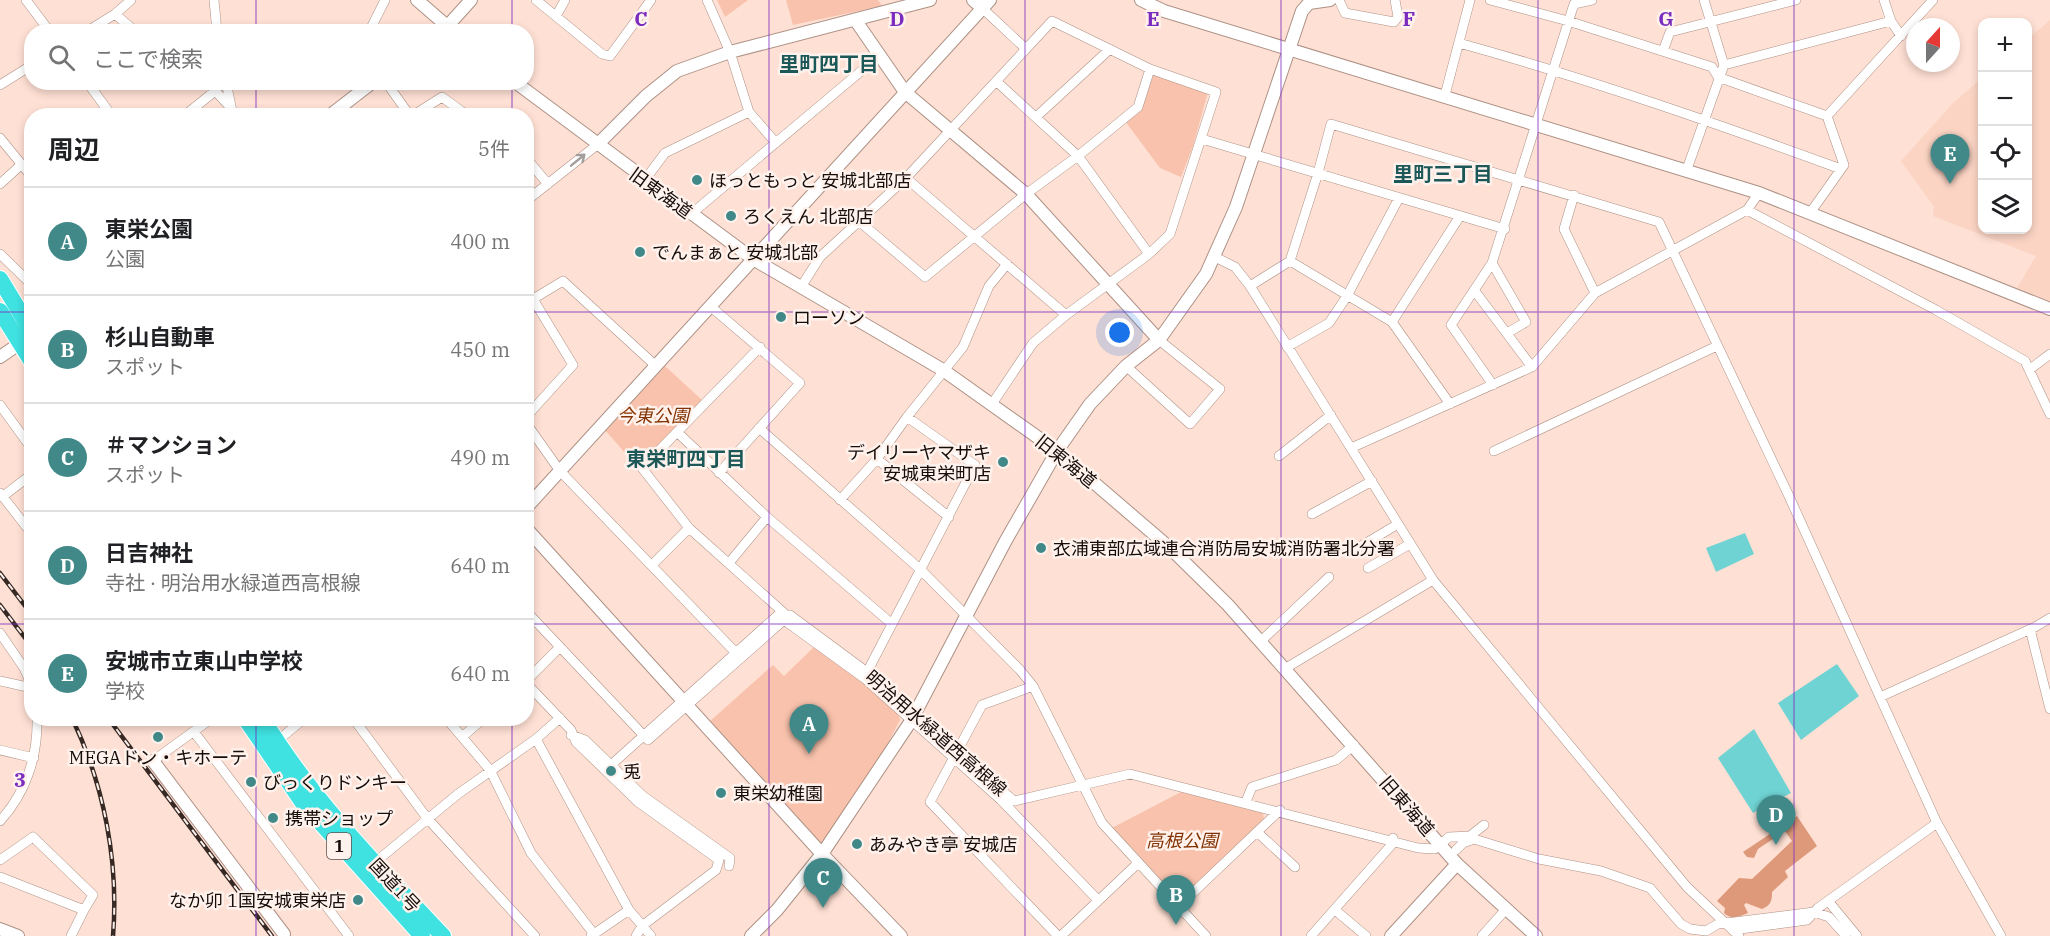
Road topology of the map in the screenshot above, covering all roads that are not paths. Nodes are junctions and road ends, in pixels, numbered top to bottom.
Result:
1 (26, 0) edge
2 (131, 0) edge
3 (214, 0) edge
4 (385, 0) edge
5 (417, 0) edge
6 (471, 0) edge
7 (536, 0) edge
8 (565, 0) edge
9 (651, 0) edge
10 (707, 0) edge
11 (930, 0) edge
12 (1141, 0) edge
13 (1330, 0) edge
14 (1339, 0) edge
15 (1395, 0) edge
16 (1470, 0) edge
17 (1490, 0) edge
18 (1592, 0) edge
19 (1704, 0) edge
20 (1796, 0) edge
21 (1884, 0) edge
22 (1933, 0) edge
23 (1308, 1) edge
24 (982, 3) edge
25 (115, 14) junction
26 (556, 16) junction
27 (856, 21) junction
28 (1568, 21) junction
29 (1891, 21) junction
30 (1711, 23) junction
31 (44, 24) edge
32 (99, 24) edge
33 (127, 24) edge
34 (216, 24) edge
35 (373, 24) edge
36 (442, 24) edge
37 (453, 24) edge
38 (1901, 36) junction
39 (1460, 43) junction
40 (1025, 48) junction
41 (1110, 49) junction
42 (1289, 49) junction
43 (1663, 51) junction
44 (730, 52) junction
45 (879, 56) junction
46 (1724, 65) junction
47 (1150, 69) junction
48 (1554, 69) junction
49 (24, 70) edge
50 (1719, 77) junction
51 (996, 81) junction
52 (0, 85) edge
53 (93, 90) edge
54 (228, 90) edge
55 (363, 90) edge
56 (392, 90) edge
57 (525, 90) edge
58 (215, 91) joint
59 (904, 92) junction
60 (1445, 95) junction
61 (106, 108) edge
62 (194, 108) edge
63 (229, 108) edge
64 (231, 108) edge
65 (340, 108) edge
66 (405, 108) edge
67 (424, 108) edge
68 (457, 108) edge
69 (749, 112) junction
70 (1827, 116) junction
71 (1036, 117) junction
72 (1703, 118) junction
73 (1538, 123) junction
74 (950, 131) junction
75 (0, 138) edge
76 (1202, 139) junction
77 (776, 142) junction
78 (597, 145) junction
79 (1255, 154) junction
80 (1078, 156) junction
81 (22, 164) junction
82 (24, 167) edge
83 (534, 167) edge
84 (1687, 169) junction
85 (1841, 169) junction
86 (1318, 173) junction
87 (906, 178) junction
88 (1520, 180) junction
89 (644, 181) junction
90 (0, 184) edge
91 (548, 184) junction
92 (1759, 193) junction
93 (1026, 194) junction
94 (534, 195) edge
95 (1574, 195) junction
96 (1399, 198) junction
97 (1747, 210) junction
98 (1810, 213) junction
99 (690, 215) junction
100 (1460, 216) junction
101 (860, 222) junction
102 (1505, 229) junction
103 (975, 237) junction
104 (1674, 251) junction
105 (0, 254) edge
106 (1149, 254) junction
107 (1215, 257) junction
108 (753, 259) junction
109 (1290, 261) junction
110 (1492, 263) junction
111 (1007, 264) junction
112 (24, 277) edge
113 (0, 279) edge
114 (1110, 283) junction
115 (1250, 286) junction
116 (801, 287) junction
117 (1474, 290) junction
118 (1595, 292) junction
119 (1347, 296) junction
120 (534, 298) edge
121 (534, 301) edge
122 (710, 306) junction
123 (2050, 309) edge
124 (0, 311) edge
125 (1066, 315) junction
126 (1392, 322) junction
127 (24, 331) edge
128 (1507, 333) junction
129 (24, 334) edge
130 (24, 339) edge
131 (1159, 340) junction
132 (1717, 346) junction
133 (759, 347) junction
134 (1287, 347) junction
135 (2050, 354) edge
136 (0, 357) edge
137 (656, 366) junction
138 (1126, 366) junction
139 (1532, 367) junction
140 (943, 370) junction
141 (2029, 370) junction
142 (1493, 385) junction
143 (992, 404) junction
144 (1450, 404) junction
145 (0, 405) edge
146 (534, 408) edge
147 (2050, 414) edge
148 (1330, 415) junction
149 (907, 417) junction
150 (759, 428) junction
151 (677, 432) junction
152 (534, 434) edge
153 (24, 438) edge
154 (1351, 448) junction
155 (1057, 451) junction
156 (1494, 451) dead end
157 (1280, 456) dead end
158 (877, 459) junction
159 (560, 471) junction
160 (718, 473) junction
161 (24, 479) edge
162 (1372, 481) junction
163 (1, 495) edge
164 (534, 499) edge
165 (840, 500) junction
166 (1312, 514) dead end
167 (767, 517) junction
168 (949, 517) junction
169 (24, 524) edge
170 (1398, 524) junction
171 (690, 528) junction
172 (534, 537) edge
173 (1410, 544) junction
174 (1356, 549) dead end
175 (729, 563) junction
176 (652, 565) junction
177 (1368, 568) dead end
178 (921, 570) junction
179 (1329, 577) dead end
180 (1433, 580) junction
181 (968, 616) junction
182 (784, 618) junction
183 (2050, 618) edge
184 (534, 619) edge
185 (892, 624) junction
186 (2030, 629) junction
187 (0, 633) edge
188 (1261, 641) junction
189 (560, 647) junction
190 (738, 655) junction
191 (24, 668) edge
192 (1286, 668) junction
193 (534, 674) edge
194 (866, 675) junction
195 (0, 681) edge
196 (24, 686) edge
197 (1034, 686) junction
198 (534, 692) edge
199 (1880, 697) junction
200 (534, 699) edge
201 (685, 701) junction
202 (2050, 710) edge
203 (913, 717) junction
204 (558, 720) junction
205 (37, 726) edge
206 (202, 726) edge
207 (250, 726) edge
208 (267, 726) edge
209 (295, 726) edge
210 (359, 726) edge
211 (453, 726) edge
212 (475, 726) edge
213 (194, 732) junction
214 (642, 734) junction
215 (574, 736) junction
216 (462, 737) junction
217 (536, 740) junction
218 (276, 742) junction
219 (1354, 745) junction
220 (0, 750) edge
221 (954, 753) junction
222 (34, 758) junction
223 (153, 761) joint
224 (611, 765) junction
225 (490, 770) junction
226 (1080, 783) junction
227 (1005, 799) junction
228 (1247, 799) junction
229 (1280, 810) junction
230 (2, 817) edge
231 (427, 818) junction
232 (1937, 823) junction
233 (1484, 825) dead end
234 (1257, 832) junction
235 (1394, 842) junction
236 (1438, 847) junction
237 (1456, 850) dead end
238 (822, 854) junction
239 (0, 860) edge
240 (1137, 864) junction
241 (1457, 864) junction
242 (729, 866) dead end
243 (1295, 867) dead end
244 (368, 868) junction
245 (0, 877) edge
246 (1098, 900) junction
247 (1828, 902) junction
248 (1178, 907) junction
249 (1507, 908) junction
250 (84, 910) junction
251 (629, 910) junction
252 (1335, 910) junction
253 (1814, 912) junction
254 (642, 926) junction
255 (0, 929) edge
256 (1733, 930) edge
257 (285, 935) edge
258 (593, 935) edge
259 (18, 936) edge
260 (71, 936) edge
261 (349, 936) edge
262 (422, 936) edge
263 (444, 936) edge
264 (535, 936) edge
265 (636, 936) edge
266 (651, 936) edge
267 (751, 936) edge
268 (901, 936) edge
269 (1059, 936) edge
270 (1206, 936) edge
271 (1311, 936) edge
272 (1366, 936) edge
273 (1391, 936) edge
274 (1482, 936) edge
275 (1536, 936) edge
276 (1846, 936) edge
277 (1857, 936) edge
278 (2001, 936) edge

1 - 31 street
2 - 25 street
3 - 34 street
4 - 35 street
5 - 36 street
6 - 37 street
7 - 26 street
8 - 26 street
9 - 26 street
10 - 44 street
11 - 27 street
12 - 42 street
13 - 23 street
14 - 15 street
16 - 39 street
17 - 28 street
18 - 28 street
19 - 30 street
20 - 30 street
21 - 29 street
22 - 38 street
23 - 42 street
24 - 40 street
24 - 59 street
25 - 32 street
25 - 33 street
27 - 44 street
27 - 45 street
28 - 43 street
28 - 48 street
29 - 38 street
29 - 46 street
30 - 43 street
30 - 46 street
38 - 70 street
39 - 48 street
39 - 60 street
40 - 41 street
40 - 51 street
41 - 47 street
41 - 71 street
42 - 60 street
42 - 79 street
43 - 50 street
44 - 69 street
44 - 78 street
45 - 59 street
45 - 77 street
46 - 50 street
47 - 76 street
47 - 80 street
48 - 72 street
48 - 73 street
49 - 52 street
50 - 70 street
50 - 72 street
51 - 71 street
51 - 74 street
53 - 61 street
54 - 64 street
55 - 65 street
56 - 66 street
57 - 78 street, 旧東海道
58 - 62 street
58 - 63 street
59 - 74 street
59 - 108 street
60 - 73 street
67 - 68 street
69 - 77 street
69 - 89 street
70 - 85 street
71 - 80 street
72 - 84 street
72 - 85 street
73 - 84 street
73 - 88 street
74 - 87 street
74 - 93 street
75 - 81 street
76 - 79 street
76 - 106 street
77 - 99 street
78 - 89 street, 旧東海道
91 -> 78 street
79 - 86 street
79 - 107 street
80 - 93 street
80 - 106 street
81 - 82 street
81 - 90 street
83 - 91 street
84 - 92 street
85 - 98 street
86 - 88 street
86 - 96 street
86 - 109 street
87 - 101 street
87 - 103 street
88 - 95 street
88 - 102 street
89 - 99 street, 旧東海道
91 - 94 street
92 - 97 street
92 - 98 street
93 - 103 street
93 - 114 street
95 - 104 street
95 - 118 street
96 - 100 street
96 - 119 street
97 - 104 street
97 - 141 street
98 - 123 street
99 - 108 street, 旧東海道
100 - 102 street
100 - 126 street
101 - 103 street
101 - 116 street
102 - 110 street
103 - 111 street
104 - 118 street
104 - 132 street
105 - 112 street
106 - 114 street
107 - 115 street
107 - 131 street
108 - 116 street, 旧東海道
108 - 122 street
109 - 115 street
109 - 119 street
110 - 117 street
110 - 128 street
111 - 125 street
111 - 140 street
113 - 127 highway
114 - 125 street
114 - 131 street
115 - 134 street
116 - 140 street, 旧東海道
117 - 128 street
117 - 142 street
118 - 139 street
119 - 126 street
119 - 134 street
120 - 137 street
121 - 146 street
122 - 133 street
122 - 137 street
124 - 129 highway
125 - 143 street
126 - 144 street
128 - 139 street
130 - 136 street
131 - 138 street
131 - 138 street
132 - 156 street
132 - 199 street
133 - 150 street
133 - 151 street
134 - 148 street
135 - 141 street
137 - 159 street
138 - 155 street
139 - 142 street
140 - 143 street, 旧東海道
140 - 149 street
141 - 147 street
142 - 144 street
143 - 155 street, 旧東海道
144 - 154 street
145 - 153 street
148 - 154 street
148 - 157 street
149 - 158 street
149 - 168 street
150 - 160 street
150 - 165 street
151 - 160 street
151 - 171 street, 明治用水緑道西高根線
152 - 159 street
154 - 162 street
155 - 181 street
155 - 188 street, 旧東海道
158 - 165 street
158 - 168 street
159 - 164 street
159 - 176 street
160 - 167 street
161 - 163 street
162 - 166 street
162 - 170 street
163 - 169 street
165 - 178 street
167 - 175 street
167 - 185 street
168 - 178 street
170 - 173 street
170 - 174 street
171 - 175 street, 明治用水緑道西高根線
171 - 176 street
172 - 201 street
173 - 177 street
173 - 180 street
175 - 182 street, 明治用水緑道西高根線
176 - 190 street
178 - 181 street
178 - 185 street
179 - 188 street
180 - 192 street
180 - 256 street
181 - 197 street
181 - 203 street
182 - 190 street
182 - 194 street, 明治用水緑道西高根線
183 - 186 street
184 - 189 street
185 - 194 street
186 - 199 street
186 - 202 street
187 - 191 street
188 - 192 street, 旧東海道
189 - 193 street
189 - 214 street
190 - 201 street
192 - 219 street, 旧東海道
194 - 203 street, 明治用水緑道西高根線
195 - 196 street
197 - 221 street
197 - 226 street
198 - 204 street
199 - 232 street
200 - 204 street
201 - 214 street
201 - 238 street
203 - 221 street, 明治用水緑道西高根線
203 - 238 street
204 - 215 street
204 - 217 street
205 - 222 street
206 - 213 street
207 - 244 highway, 国道1号 / 1
208 - 218 highway, 国道1号 / 1
209 - 218 street
210 - 231 street
211 - 216 street
212 - 216 street
213 - 223 street
213 - 261 street
214 - 224 street
215 - 224 street
215 - 254 street
216 - 225 street
217 - 225 street
217 - 251 street
218 - 244 highway, 国道1号 / 1
219 - 228 street
219 - 236 street, 旧東海道
220 - 222 street
221 - 227 street, 明治用水緑道西高根線
221 - 269 street
222 - 230 street
223 - 257 street
224 - 242 street
225 - 231 street
225 - 258 street
226 - 227 street
226 - 228 street
226 - 229 street
226 - 240 street
227 - 246 street, 明治用水緑道西高根線
228 - 229 street
229 - 234 street
229 - 235 street
231 - 244 street
231 - 264 street
232 - 247 street
232 - 278 street
233 - 236 street
234 - 243 street
234 - 248 street
235 - 236 street
235 - 252 street
236 - 241 street, 旧東海道
237 - 256 street
238 - 267 street
238 - 268 street
239 - 250 street
240 - 246 street
240 - 248 street
241 - 249 street, 旧東海道
241 - 273 street
244 - 262 highway, 国道1号 / 1
244 - 263 highway, 国道1号 / 1
245 - 250 street
246 - 269 street
247 - 253 street
247 - 277 street
248 - 270 street
249 - 274 street
249 - 275 street, 旧東海道
250 - 260 street
251 - 254 street
251 - 258 street
252 - 271 street
252 - 272 street
253 - 256 street
253 - 276 street
254 - 265 street
254 - 266 street
255 - 259 street

